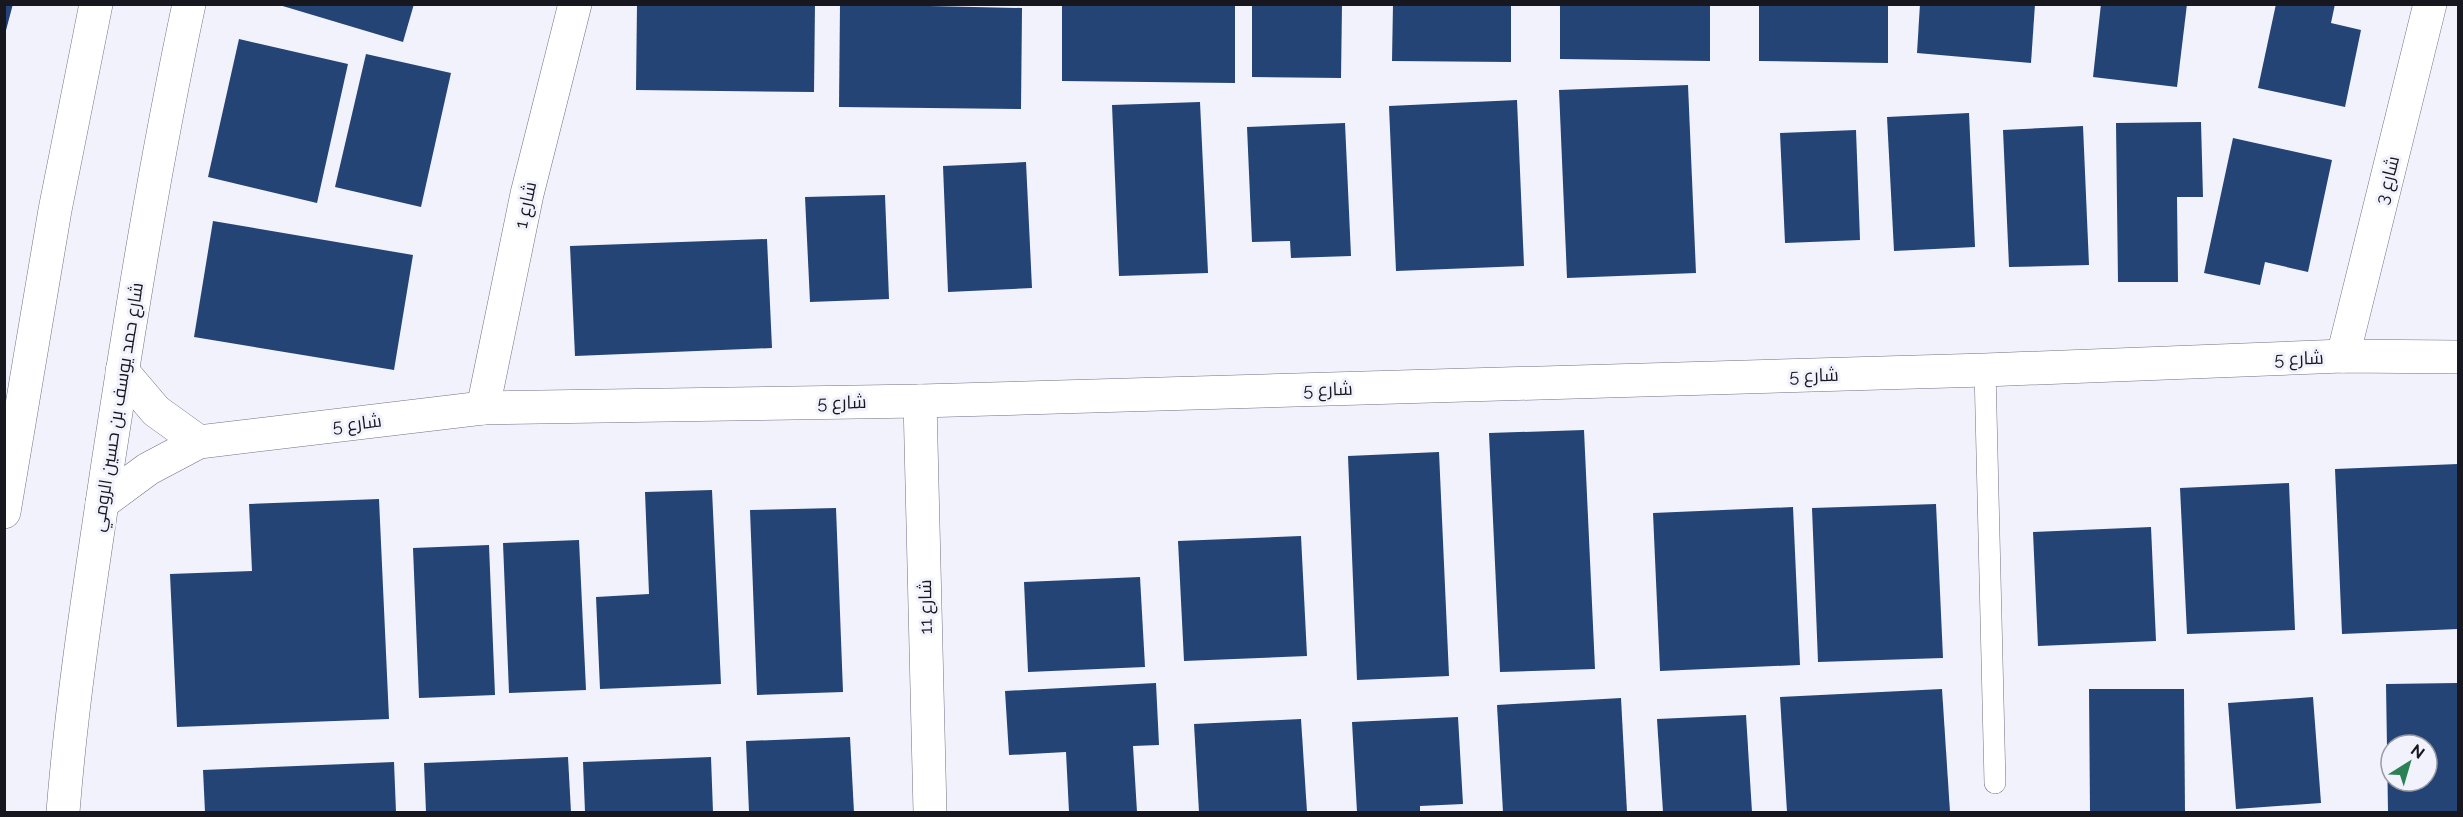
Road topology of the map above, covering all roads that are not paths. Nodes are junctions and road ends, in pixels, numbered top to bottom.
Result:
1 (96, 4) edge
2 (189, 4) edge
3 (575, 4) edge
4 (2430, 4) edge
5 (2343, 356) junction
6 (2458, 357) edge
7 (1985, 370) junction
8 (122, 371) junction
9 (920, 401) junction
10 (483, 408) junction
11 (199, 442) junction
12 (6, 496) edge
13 (102, 503) junction
14 (1995, 783) dead end
15 (63, 813) edge
16 (930, 813) edge

1 - 12 street
2 - 8 street, شارع حمد يوسف بن حسين الرومي
3 - 10 street, شارع 1
4 - 5 street, شارع 3
5 - 6 street, شارع 5
5 - 7 street, شارع 5
7 - 9 street, شارع 5
7 - 14 lane
8 - 11 street
8 - 13 street, شارع حمد يوسف بن حسين الرومي
9 - 10 street, شارع 5
9 - 16 street, شارع 11
10 - 11 street, شارع 5
11 - 13 street, شارع 5
13 - 15 street, شارع حمد يوسف بن حسين الرومي

